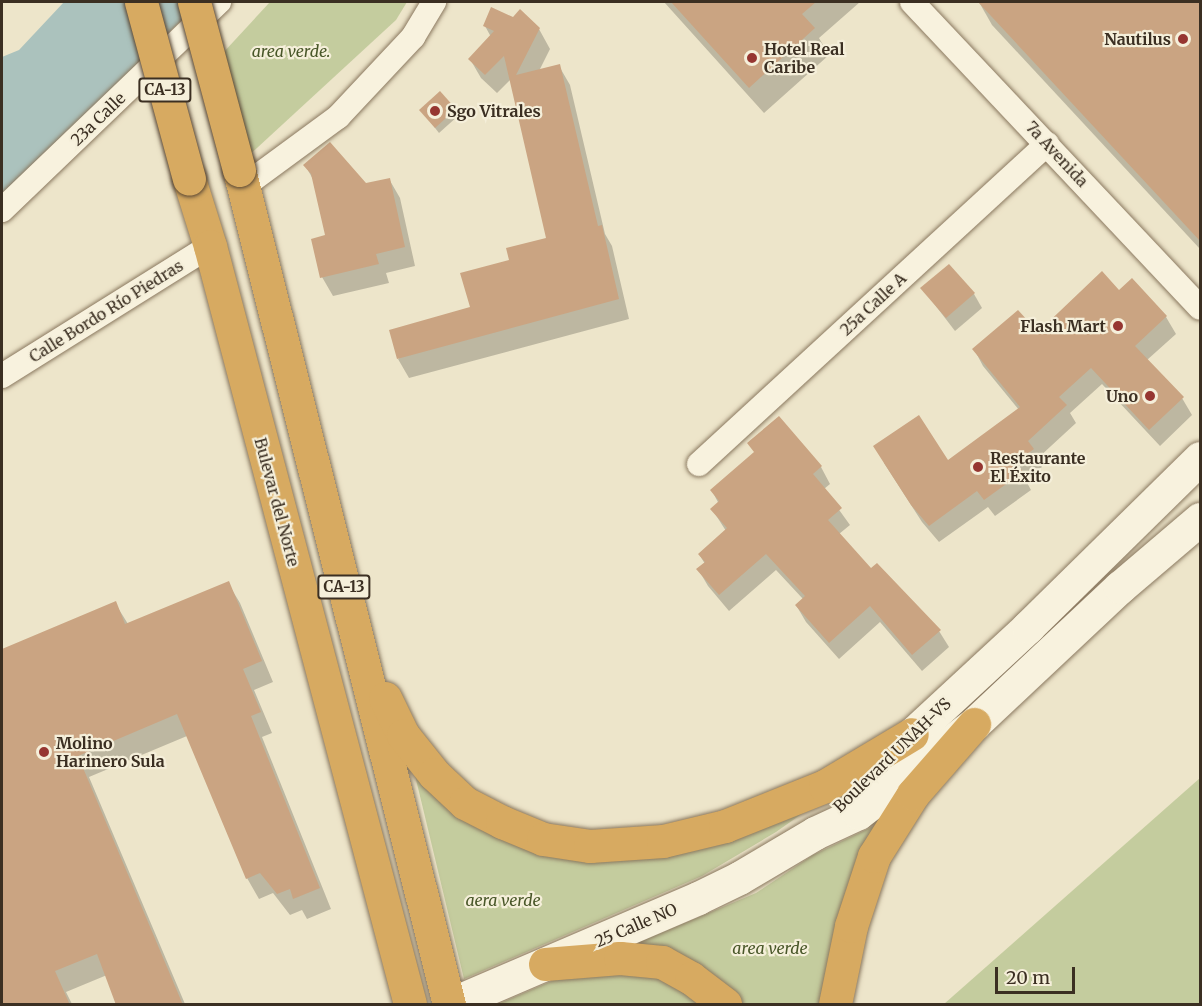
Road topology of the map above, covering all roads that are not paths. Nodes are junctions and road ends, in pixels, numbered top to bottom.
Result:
1 (141, 2) edge
2 (194, 2) edge
3 (219, 2) edge
4 (434, 2) edge
5 (912, 2) edge
6 (1047, 144) junction
7 (242, 178) junction
8 (2, 210) edge
9 (210, 246) junction
10 (1200, 308) edge
11 (3, 374) edge
12 (1200, 458) edge
13 (699, 464) dead end
14 (1200, 519) edge
15 (359, 645) junction
16 (974, 724) junction
17 (912, 734) junction
18 (815, 833) junction
19 (536, 968) junction
20 (410, 1005) edge
21 (450, 1005) edge
22 (725, 1005) edge
23 (835, 1005) edge

1 - 9 highway, Bulevar del Norte / CA-13, bridge
2 - 7 highway, CA-13, bridge
3 - 8 street, 23a Calle
4 - 7 street
5 - 6 street, 7a Avenida
6 - 10 street, 7a Avenida
6 - 13 street, 25a Calle A
7 - 15 highway, CA-13
9 - 11 street, Calle Bordo Río Piedras
9 - 20 highway, Bulevar del Norte / CA-13
12 - 17 main road, Boulevard UNAH-VS
14 - 16 main road, Boulevard UNAH-VS
15 - 17 highway
15 - 21 highway, CA-13
16 - 18 main road, Boulevard UNAH-VS
16 - 23 highway
17 - 18 main road, Boulevard UNAH-VS
18 - 19 main road, 25 Calle NO
19 - 21 main road, 25 Calle NO
19 - 22 highway

